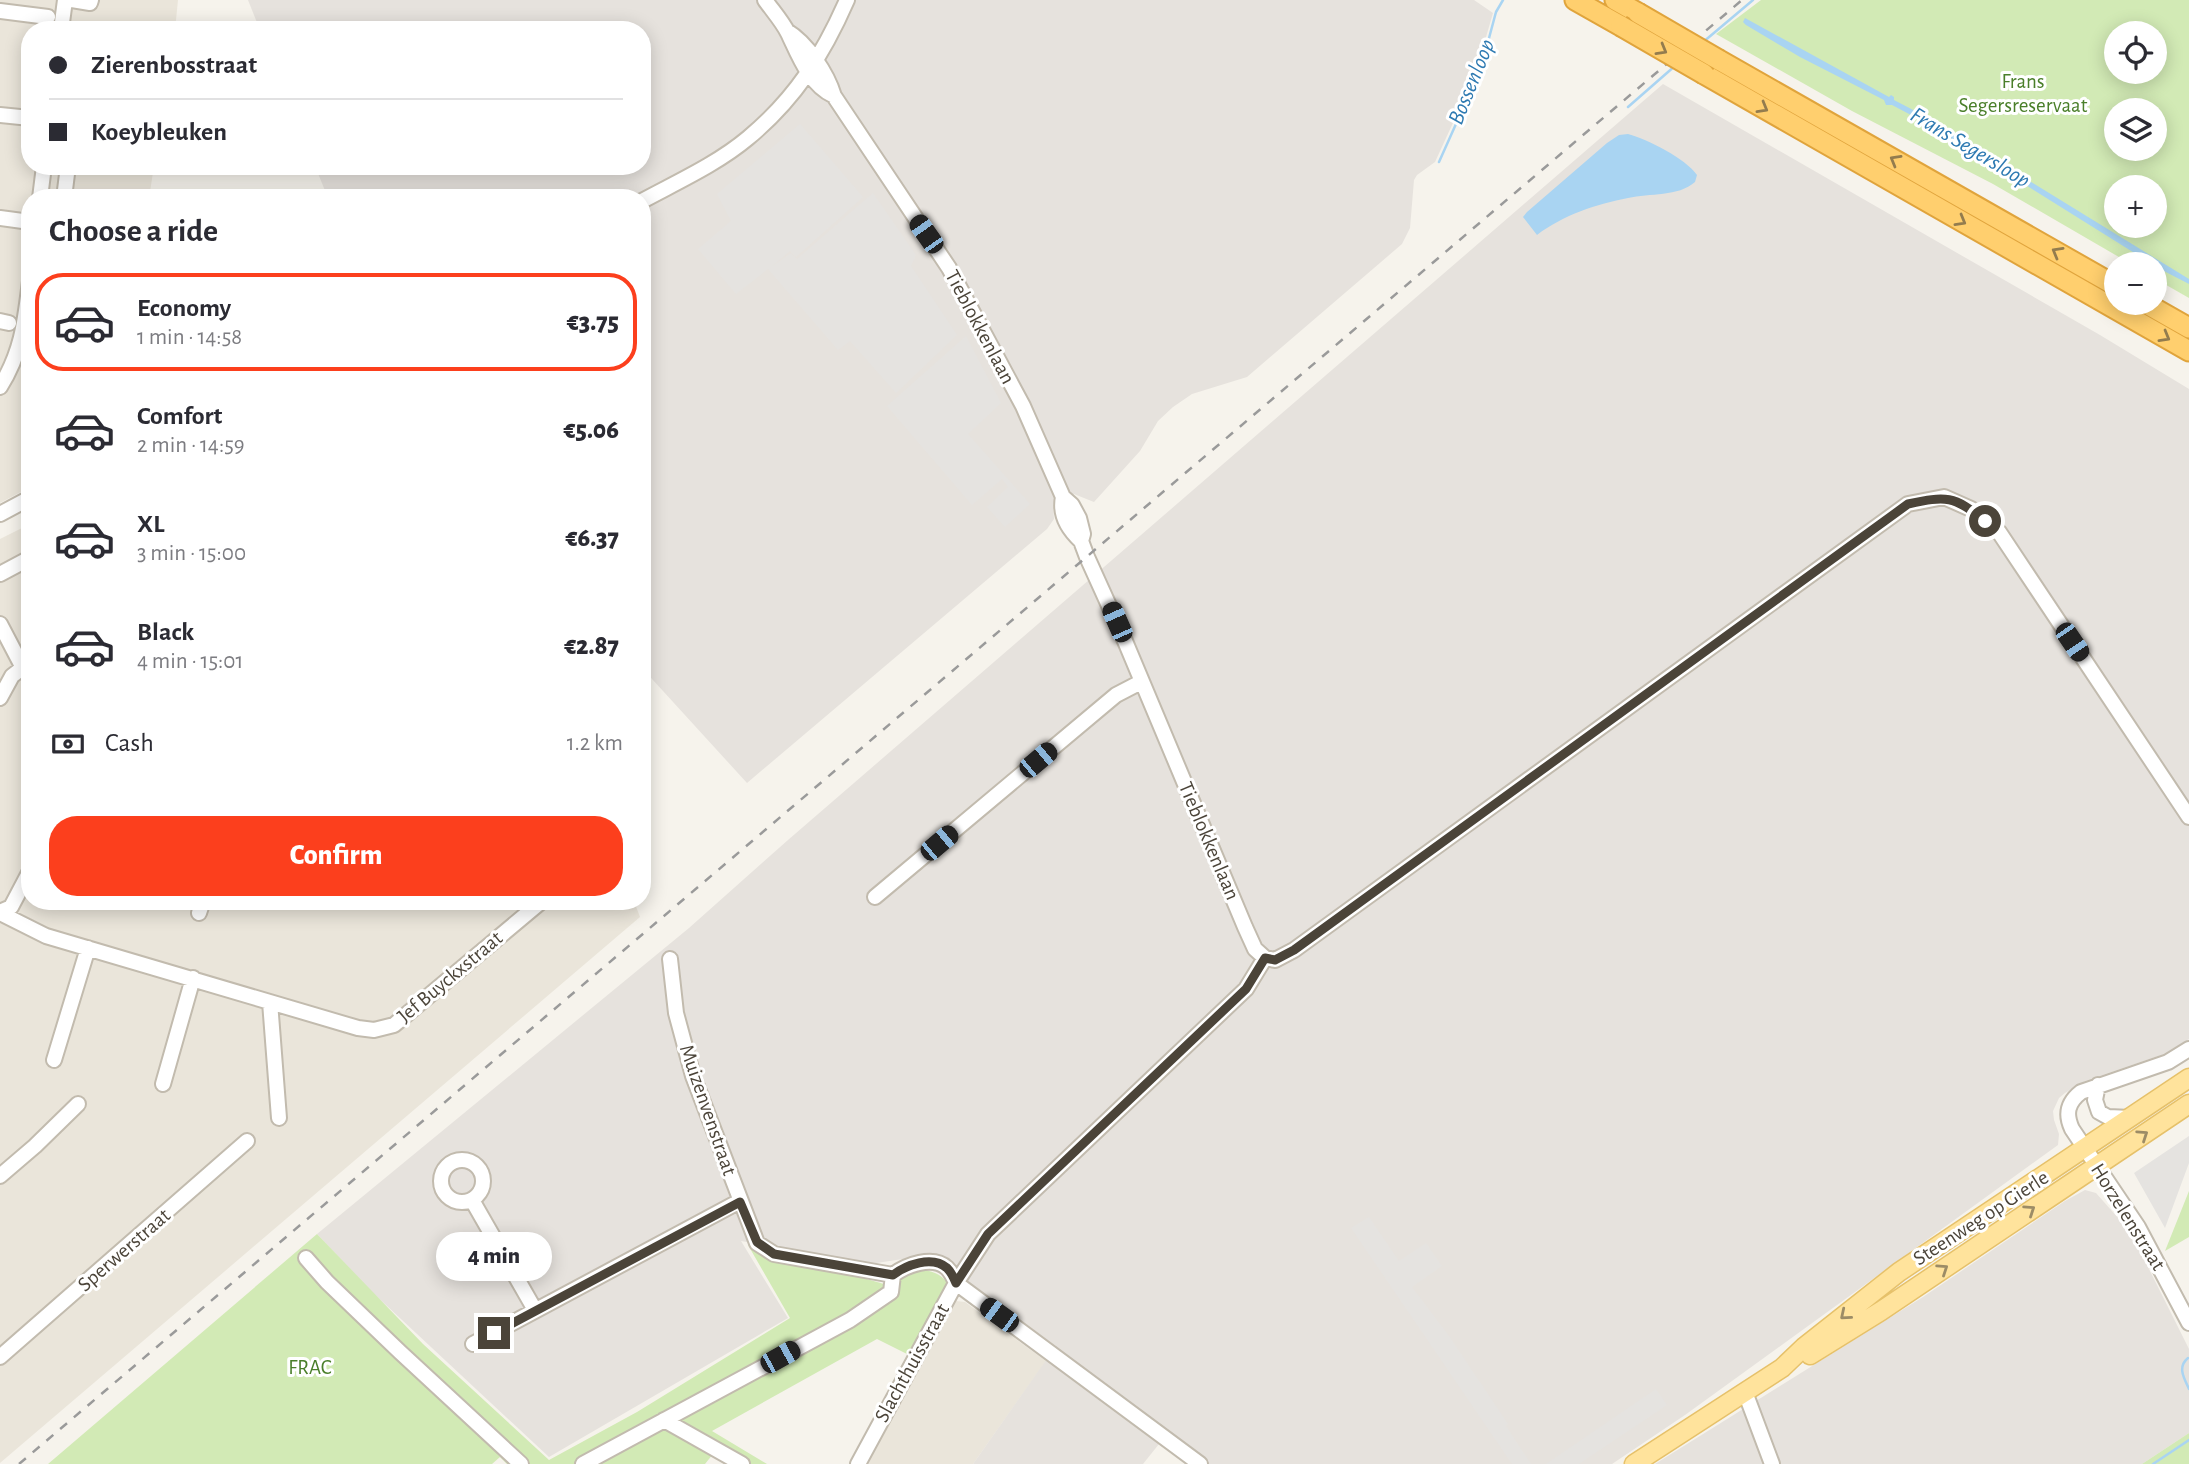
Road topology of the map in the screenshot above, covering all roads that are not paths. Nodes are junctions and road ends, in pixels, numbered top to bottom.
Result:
1 (65, 0) edge
2 (72, 0) edge
3 (90, 0) edge
4 (765, 0) edge
5 (847, 0) edge
6 (1574, 0) edge
7 (1615, 0) edge
8 (0, 11) edge
9 (48, 18) dead end
10 (62, 21) edge
11 (813, 68) junction
12 (0, 115) edge
13 (21, 117) edge
14 (651, 196) edge
15 (0, 218) edge
16 (21, 221) edge
17 (2104, 279) edge
18 (2167, 304) edge
19 (2189, 312) edge
20 (2166, 315) edge
21 (2189, 328) edge
22 (21, 338) edge
23 (2189, 351) edge
24 (0, 387) edge
25 (21, 503) edge
26 (0, 514) edge
27 (21, 563) edge
28 (0, 575) edge
29 (0, 624) edge
30 (21, 656) edge
31 (21, 668) edge
32 (1141, 682) junction
33 (0, 698) edge
34 (2189, 817) edge
35 (21, 888) edge
36 (875, 897) dead end
37 (531, 910) edge
38 (0, 913) edge
39 (88, 948) junction
40 (1265, 958) junction
41 (670, 959) dead end
42 (193, 978) junction
43 (270, 1002) junction
44 (2189, 1049) edge
45 (54, 1060) dead end
46 (2189, 1078) edge
47 (163, 1084) dead end
48 (2098, 1085) junction
49 (78, 1104) dead end
50 (2189, 1104) edge
51 (279, 1118) dead end
52 (2131, 1118) junction
53 (247, 1141) dead end
54 (2086, 1149) junction
55 (2097, 1166) junction
56 (0, 1176) edge
57 (472, 1200) dead end
58 (740, 1202) junction
59 (306, 1258) dead end
60 (893, 1275) junction
61 (956, 1283) junction
62 (535, 1310) junction
63 (2189, 1323) edge
64 (473, 1344) dead end
65 (0, 1357) edge
66 (1782, 1368) junction
67 (1745, 1392) junction
68 (664, 1420) junction
69 (522, 1464) edge
70 (583, 1464) edge
71 (742, 1464) edge
72 (858, 1464) edge
73 (1200, 1464) edge
74 (1634, 1464) edge
75 (1772, 1464) edge

1 - 10 street
2 - 3 street
4 - 11 street
5 - 11 street
6 -> 23 highway, bridge
17 -> 7 highway, bridge
8 - 9 street
11 - 14 street
11 - 32 street, Tieblokkenlaan
12 - 13 street
15 - 16 street
18 - 19 highway
20 - 21 highway
22 - 24 street
25 - 26 street
27 - 28 street
29 - 30 street
31 - 33 street
32 - 36 street
32 - 40 street, Tieblokkenlaan
34 - 40 street
35 - 38 street
37 - 43 street, Jef Buyckxstraat
38 - 39 street, Jef Buyckxstraat
39 - 42 street, Jef Buyckxstraat
39 - 45 street
40 - 61 street, Slachthuisstraat
41 - 58 street, Muizenvenstraat
42 - 43 street, Jef Buyckxstraat
42 - 47 street
43 - 51 street
44 - 48 street
46 - 52 main road, Steenweg op Gierle
48 - 52 street
48 - 54 street, Horzelenstraat
49 - 56 street
55 -> 50 main road, Steenweg op Gierle
52 - 54 main road, Steenweg op Gierle
53 - 65 street, Sperwerstraat
54 - 55 street, Horzelenstraat
54 -> 66 main road, Steenweg op Gierle
55 - 63 street, Horzelenstraat
66 -> 55 main road, Steenweg op Gierle
57 - 62 street
58 - 60 street, Muizenvenstraat
58 - 62 street
59 - 69 street
60 - 61 street
60 - 68 street
61 - 72 street, Slachthuisstraat
61 - 73 street
62 - 64 street
66 - 67 main road, Steenweg op Gierle
67 - 74 main road, Steenweg op Gierle
67 - 75 street
68 - 70 street
68 - 71 street

